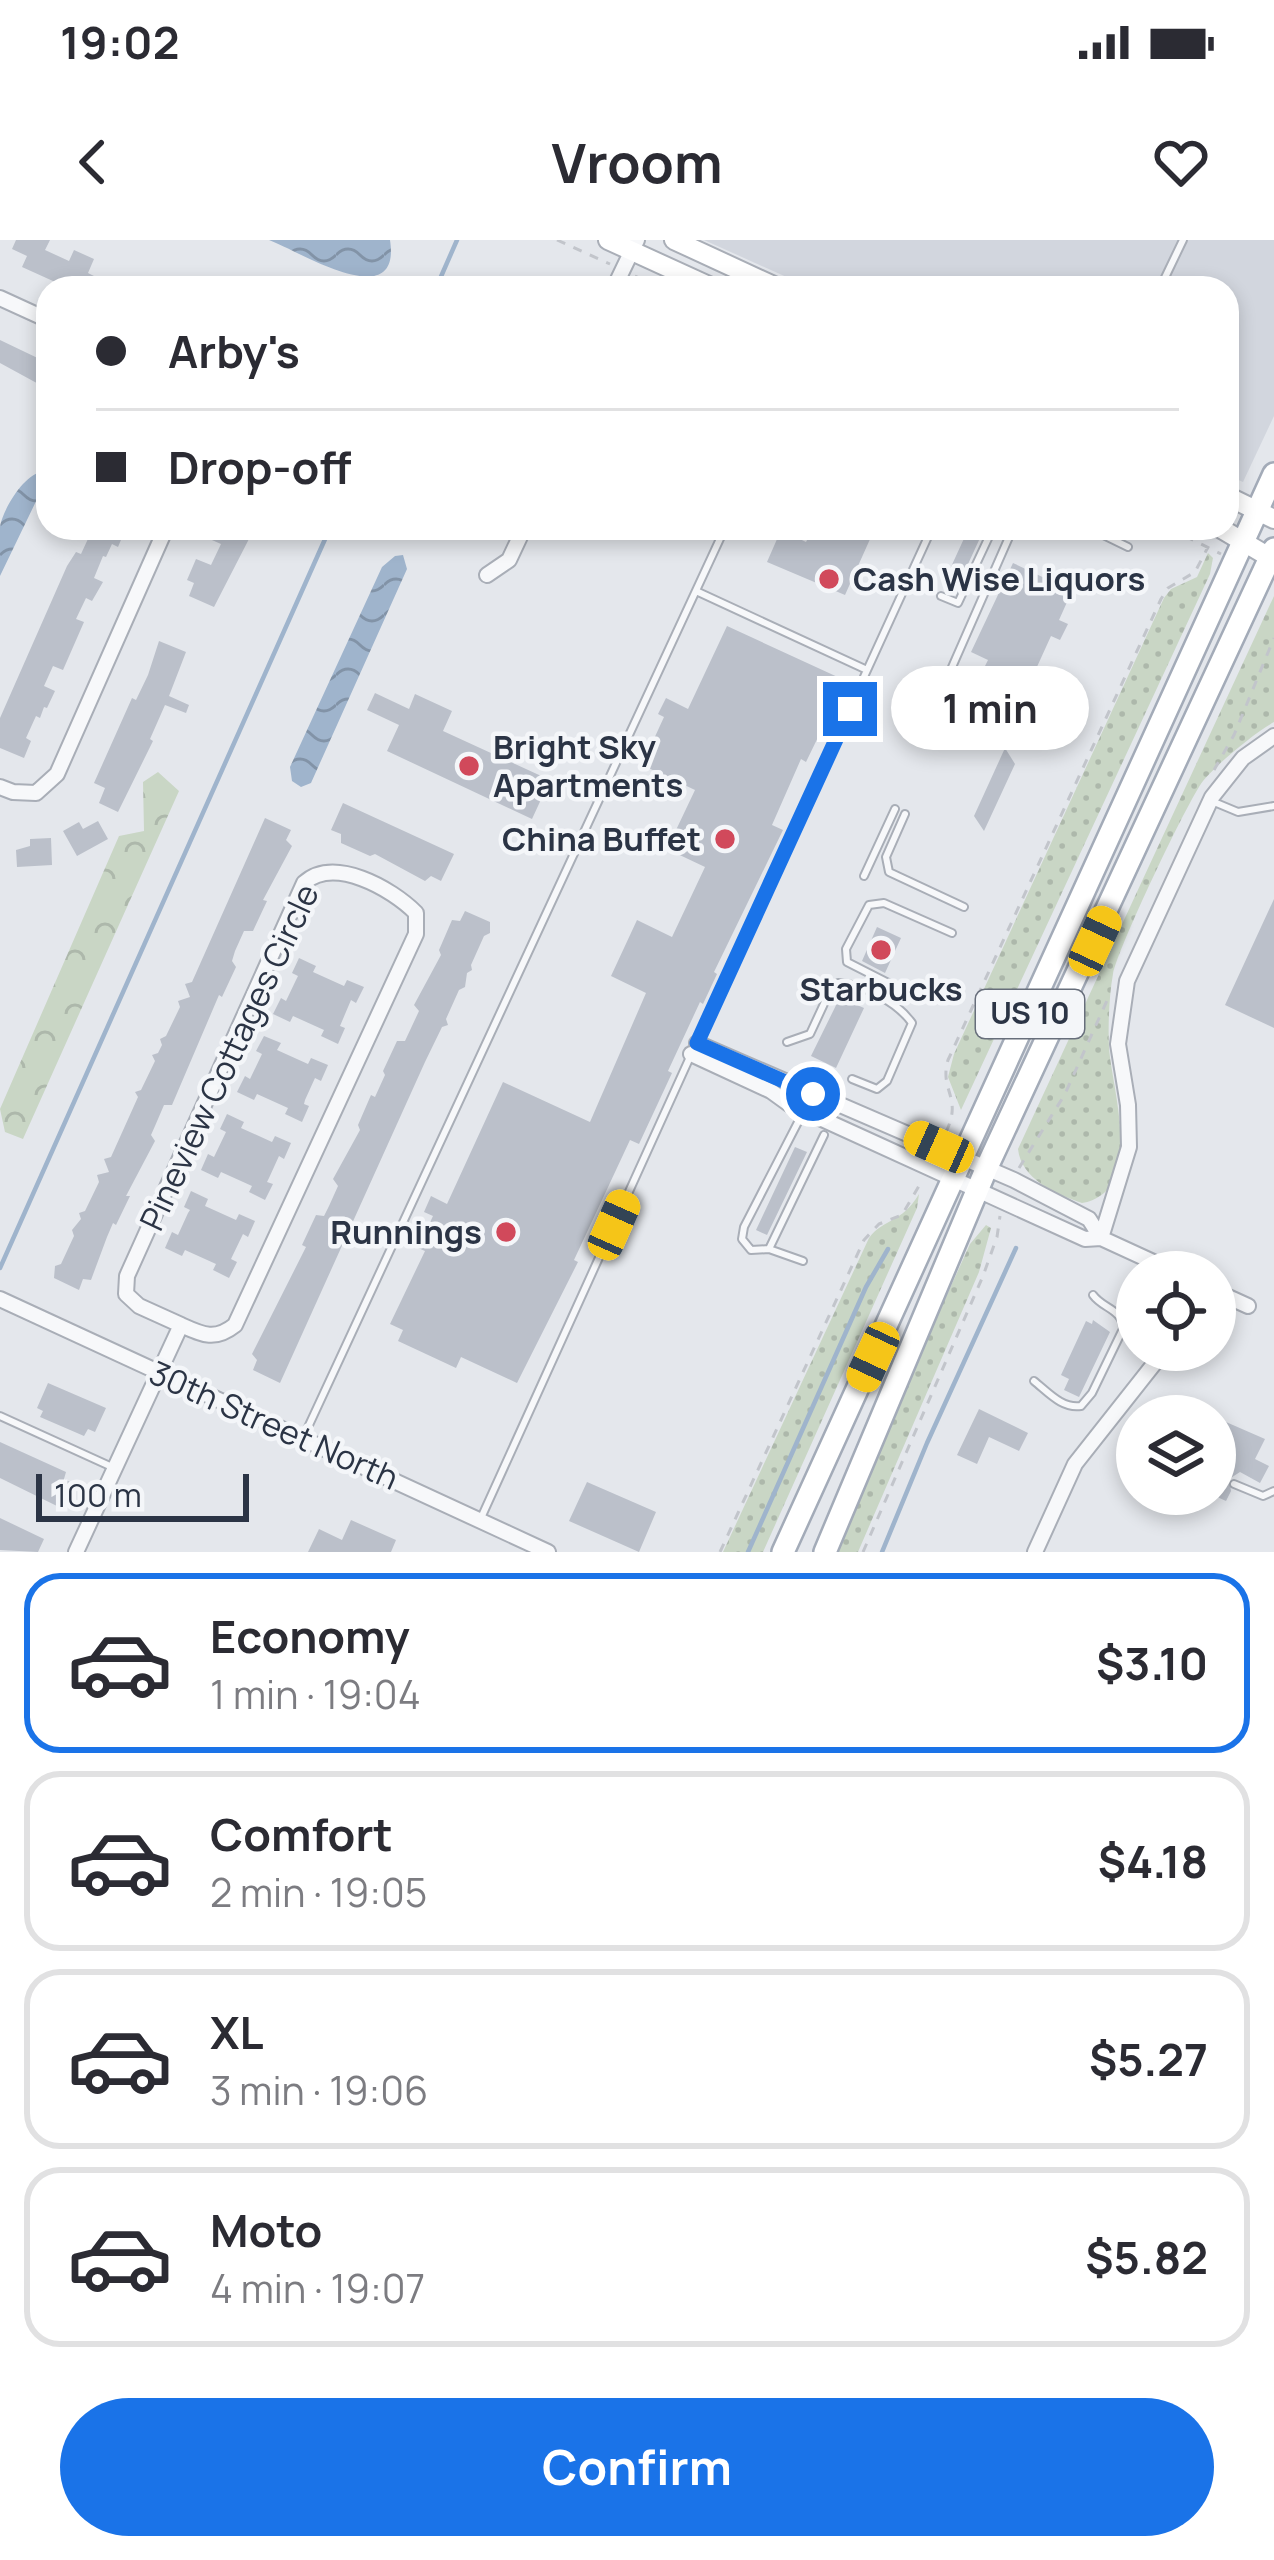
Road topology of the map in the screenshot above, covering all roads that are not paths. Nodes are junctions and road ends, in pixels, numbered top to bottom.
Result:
1 (608, 240) edge
2 (674, 240) edge
3 (1183, 240) edge
4 (634, 246) edge
5 (620, 276) edge
6 (690, 276) edge
7 (732, 276) edge
8 (1168, 276) edge
9 (0, 298) edge
10 (36, 314) edge
11 (1274, 474) edge
12 (1265, 515) edge
13 (161, 540) edge
14 (518, 540) edge
15 (719, 540) edge
16 (927, 540) edge
17 (987, 540) edge
18 (1008, 540) edge
19 (1114, 540) edge
20 (1239, 540) edge
21 (1243, 542) junction
22 (1128, 547) dead end
23 (1273, 556) edge
24 (487, 575) dead end
25 (696, 591) junction
26 (941, 596) dead end
27 (867, 670) junction
28 (1035, 718) dead end
29 (1274, 736) edge
30 (0, 787) edge
31 (1211, 800) junction
32 (1274, 806) edge
33 (895, 809) dead end
34 (905, 814) dead end
35 (864, 876) dead end
36 (964, 907) dead end
37 (952, 933) dead end
38 (904, 991) dead end
39 (787, 1042) dead end
40 (694, 1049) junction
41 (852, 1079) dead end
42 (813, 1094) junction
43 (805, 1112) junction
44 (824, 1135) dead end
45 (965, 1158) junction
46 (987, 1167) junction
47 (955, 1180) junction
48 (977, 1190) junction
49 (1101, 1238) junction
50 (769, 1249) junction
51 (1129, 1251) edge
52 (803, 1261) dead end
53 (1093, 1294) dead end
54 (0, 1299) edge
55 (1236, 1301) edge
56 (1248, 1306) dead end
57 (181, 1325) junction
58 (1148, 1371) edge
59 (159, 1374) junction
60 (1034, 1381) dead end
61 (0, 1417) edge
62 (303, 1438) junction
63 (115, 1469) junction
64 (1236, 1485) edge
65 (1274, 1491) edge
66 (481, 1518) junction
67 (76, 1552) edge
68 (548, 1552) edge
69 (783, 1552) edge
70 (825, 1552) edge
71 (1035, 1552) edge

1 - 4 main road
2 - 7 main road
3 - 8 lane
4 - 5 street
4 - 6 main road
9 - 10 street
11 - 12 main road, US 10
12 - 21 main road, US 10
13 - 30 street
14 - 24 street
15 - 25 lane
16 - 27 lane
17 - 26 lane
18 - 28 lane
19 - 22 lane
20 - 21 main road
21 - 23 main road
21 - 45 main road, US 10
23 - 46 main road, US 10
25 - 27 lane
25 - 62 lane
27 - 40 lane
29 - 31 street
31 - 32 lane
31 - 49 street
33 - 35 lane
34 - 36 lane
37 - 38 lane
39 - 41 lane
40 - 42 street
40 - 43 street
40 - 66 lane
42 - 43 lane
42 - 45 street
43 - 47 street
43 - 50 lane
44 - 50 lane
45 - 46 street
45 - 47 main road, US 10
46 - 48 main road, US 10
46 - 49 street
47 - 48 street
47 - 69 main road, US 10
48 - 49 street
48 - 70 main road, US 10
49 - 51 street
50 - 52 lane
53 - 60 lane
54 - 59 street, 30th Street North
55 - 56 street
57 - 57 street, Pineview Cottages Circle
57 - 59 street
58 - 71 street
59 - 62 street, 30th Street North
59 - 63 street
61 - 63 lane
62 - 66 street, 30th Street North
63 - 67 street
64 - 65 lane
66 - 68 street, 30th Street North

